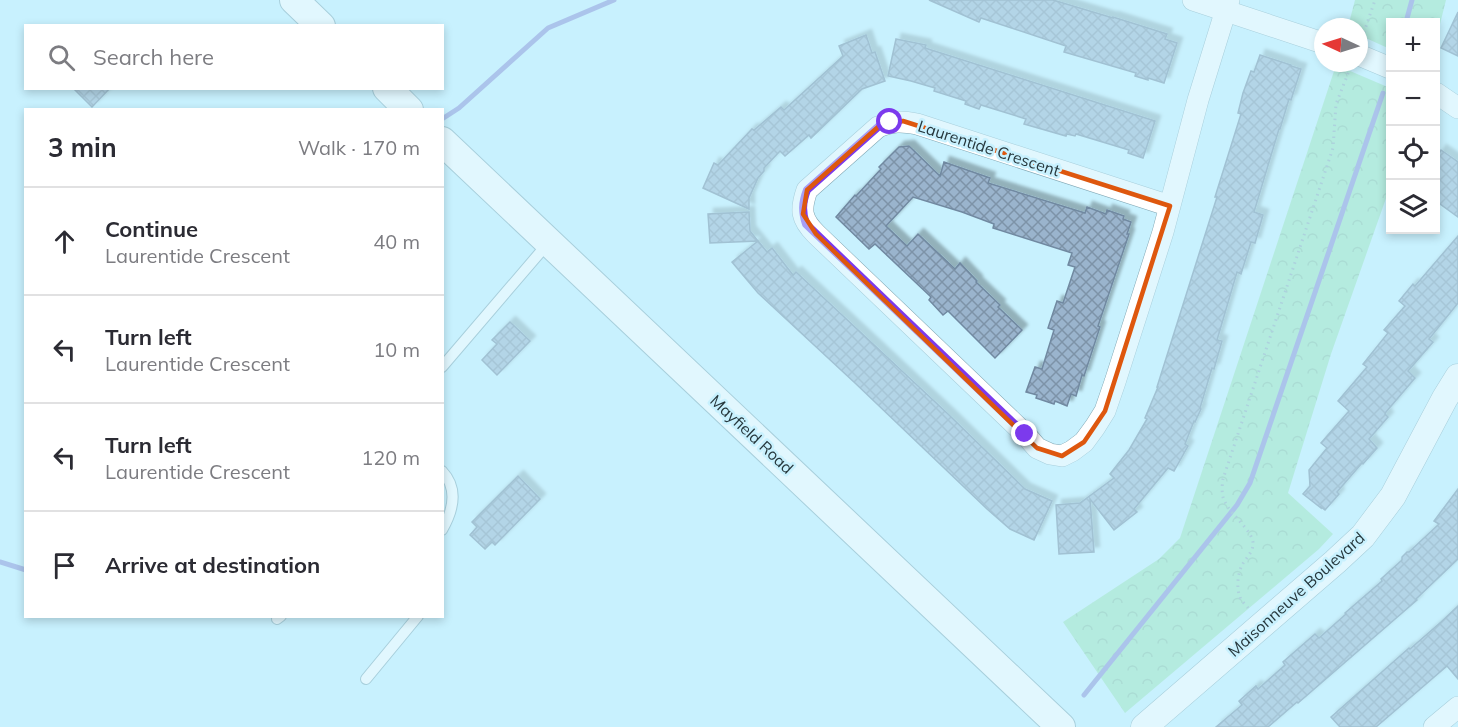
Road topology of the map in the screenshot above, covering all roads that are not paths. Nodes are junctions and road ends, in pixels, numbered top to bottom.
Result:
1 (294, 0) edge
2 (1193, 0) edge
3 (1227, 5) edge
4 (319, 24) edge
5 (1314, 39) edge
6 (389, 90) edge
7 (1440, 96) edge
8 (407, 108) edge
9 (1458, 108) edge
10 (449, 148) edge
11 (1170, 206) junction
12 (549, 242) junction
13 (444, 365) edge
14 (1458, 377) edge
15 (444, 473) edge
16 (444, 526) edge
17 (416, 618) edge
18 (366, 679) dead end
19 (1458, 707) edge
20 (1061, 727) edge
21 (1144, 727) edge
22 (1434, 727) edge

1 - 4 main road
2 - 3 street
3 - 5 street
3 - 11 street, Laurentide Crescent
6 - 8 main road
7 - 9 street
10 - 12 main road, Mayfield Road
11 - 11 street, Laurentide Crescent
12 - 13 lane
12 - 20 main road, Mayfield Road
14 - 21 street, Maisonneuve Boulevard
15 - 16 lane
17 - 18 lane
19 - 22 street

